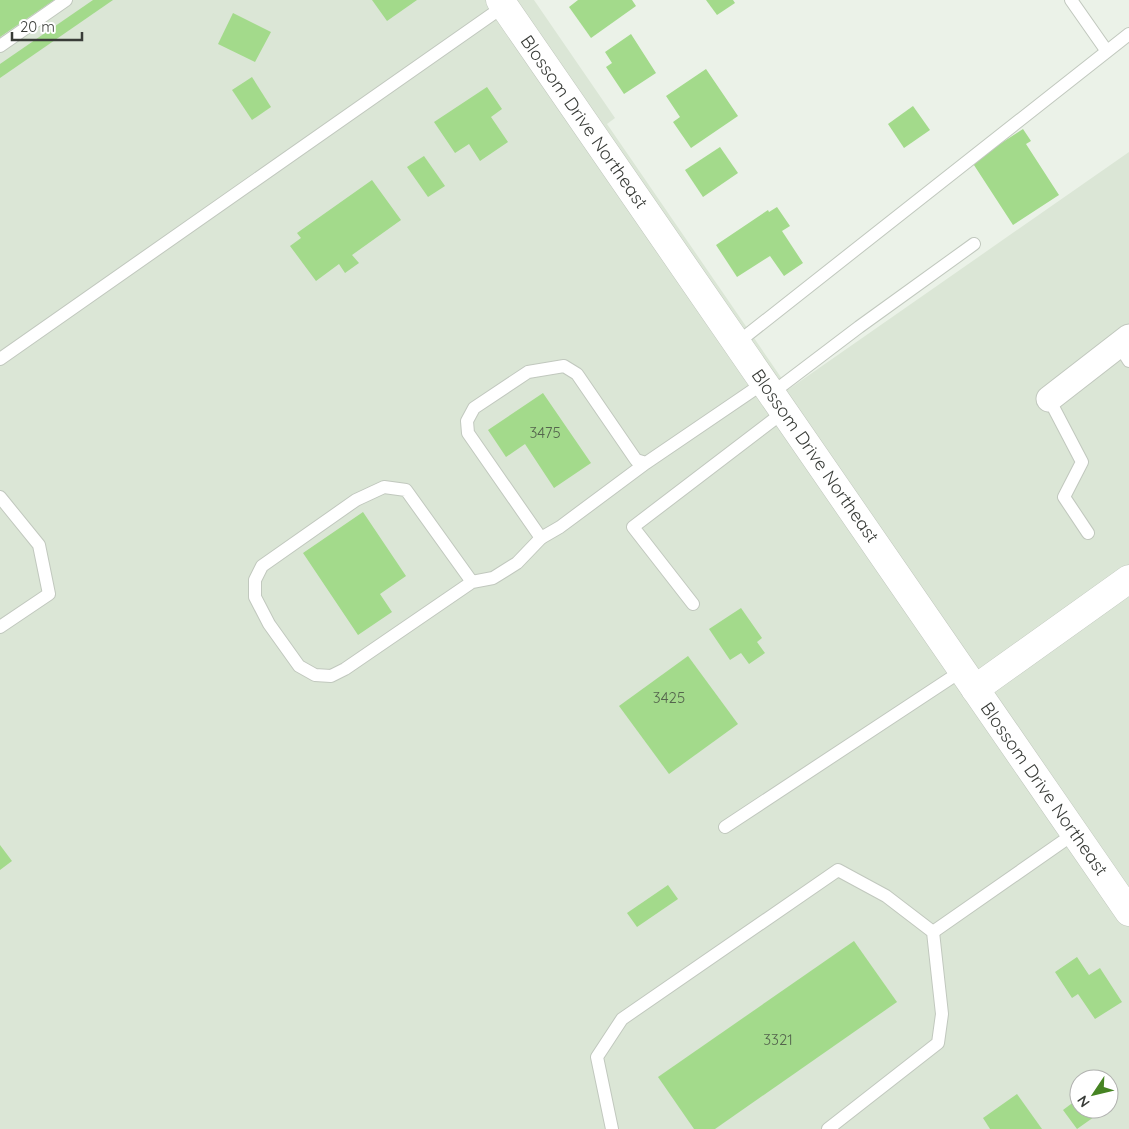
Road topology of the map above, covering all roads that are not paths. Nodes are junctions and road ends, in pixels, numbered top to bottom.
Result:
1 (66, 0) edge
2 (1071, 0) edge
3 (502, 3) edge
4 (1129, 34) edge
5 (0, 46) edge
6 (1106, 50) junction
7 (974, 244) dead end
8 (737, 343) junction
9 (1126, 348) edge
10 (0, 359) edge
11 (774, 395) junction
12 (1049, 399) joint
13 (646, 463) junction
14 (0, 498) edge
15 (1088, 533) dead end
16 (542, 538) junction
17 (1129, 579) edge
18 (472, 582) junction
19 (693, 604) dead end
20 (0, 627) edge
21 (969, 680) junction
22 (725, 827) dead end
23 (1075, 833) junction
24 (1129, 912) edge
25 (933, 932) junction
26 (612, 1129) edge
27 (828, 1129) edge

1 - 5 lane
2 - 6 lane
3 - 8 street, Blossom Drive Northeast
3 - 10 lane
4 - 6 lane
6 - 8 lane
7 - 11 lane
8 - 11 street, Blossom Drive Northeast
9 - 12 street
11 - 13 lane
11 - 19 lane
11 - 21 street, Blossom Drive Northeast
12 - 15 lane
13 - 16 lane
13 - 16 lane
14 - 20 lane
16 - 18 lane
17 - 21 street
18 - 18 lane
21 - 22 lane
21 - 23 street, Blossom Drive Northeast
23 - 24 street, Blossom Drive Northeast
23 - 25 lane
25 - 26 lane
25 - 27 lane

